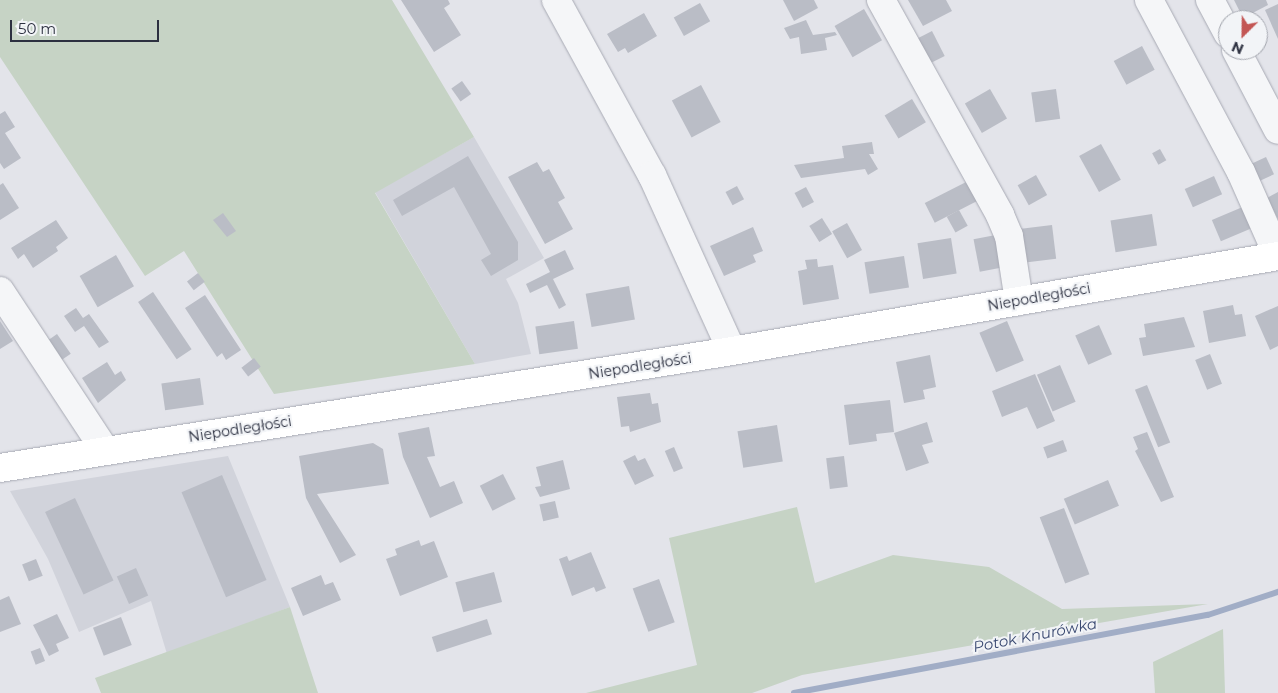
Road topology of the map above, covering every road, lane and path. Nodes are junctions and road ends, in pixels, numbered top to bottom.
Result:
1 (556, 0) edge
2 (881, 0) edge
3 (1149, 0) edge
4 (1210, 0) edge
5 (1218, 15) edge
6 (1241, 60) edge
7 (1278, 130) edge
8 (1278, 256) edge
9 (0, 291) edge
10 (1019, 301) junction
11 (732, 351) junction
12 (104, 449) junction
13 (0, 468) edge

1 - 11 street
2 - 10 street
3 - 8 street
4 - 5 street
6 - 7 street
8 - 10 main road, Niepodległości
9 - 12 street
10 - 11 main road, Niepodległości
11 - 12 main road, Niepodległości
12 - 13 main road, Niepodległości

